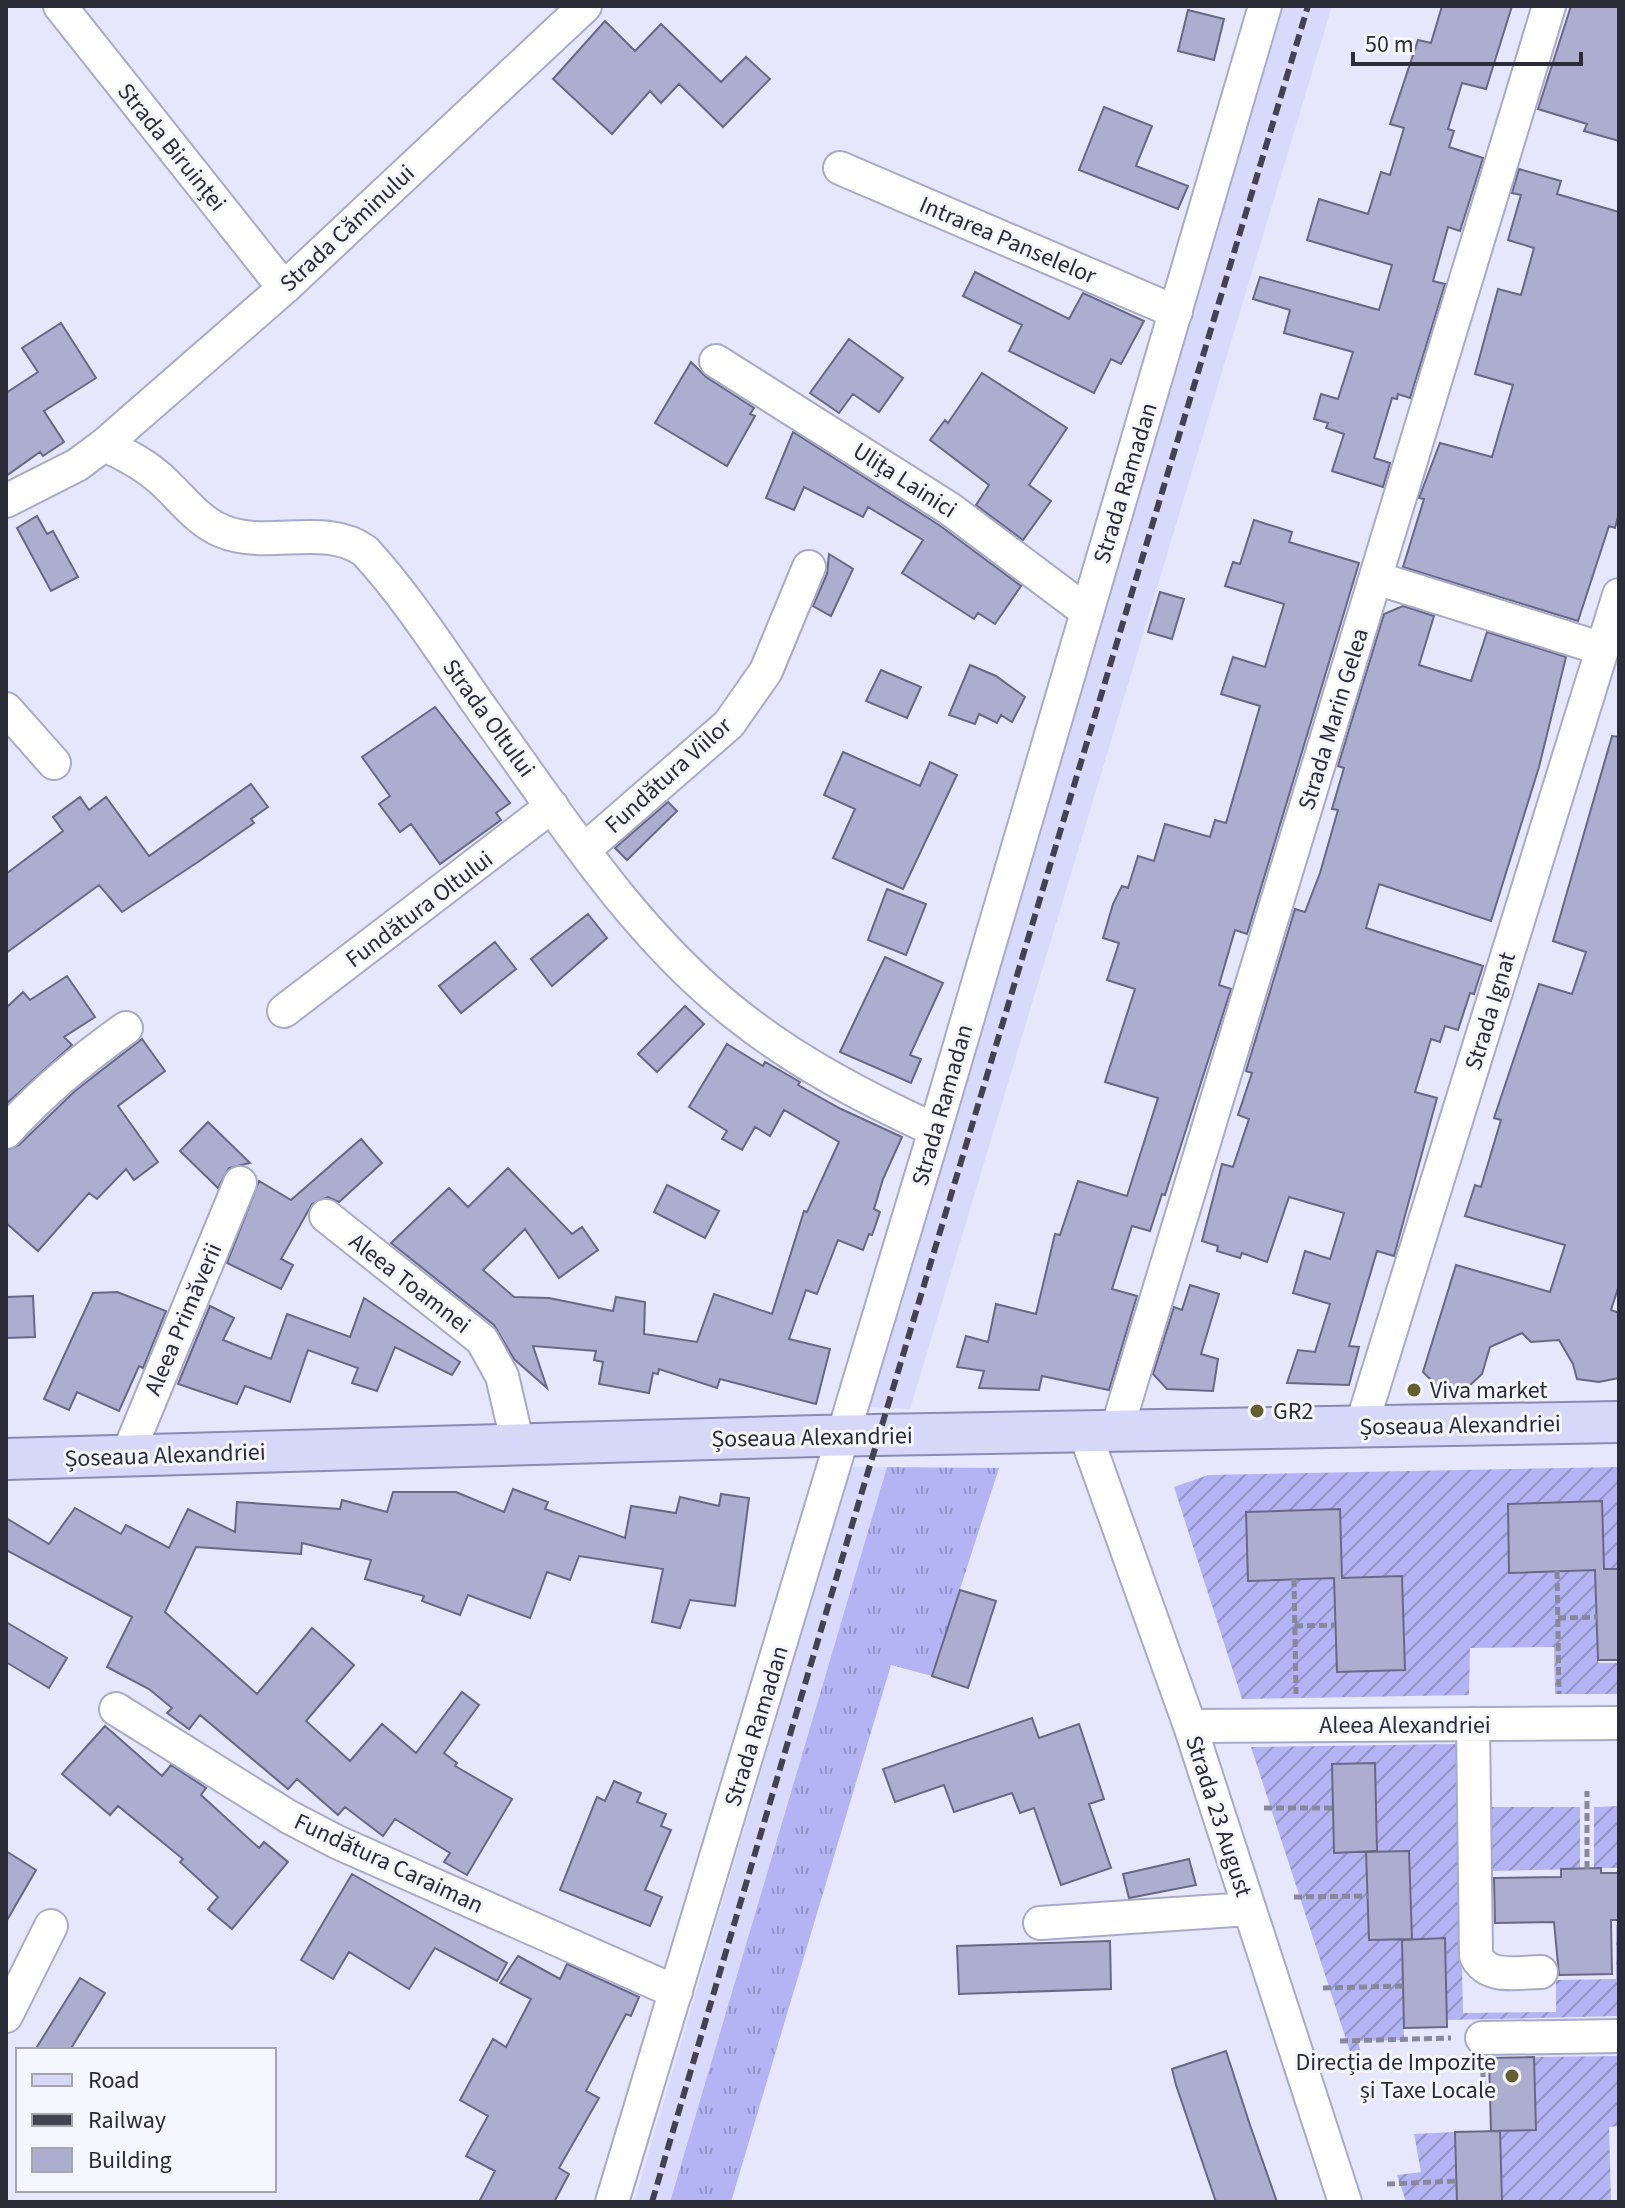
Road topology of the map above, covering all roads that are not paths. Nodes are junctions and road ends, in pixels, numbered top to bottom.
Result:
1 (60, 6) edge
2 (1265, 6) edge
3 (1549, 6) edge
4 (567, 12) edge
5 (840, 168) dead end
6 (284, 288) junction
7 (1176, 312) junction
8 (716, 361) dead end
9 (104, 445) junction
10 (6, 501) edge
11 (809, 567) dead end
12 (1376, 578) junction
13 (1619, 595) edge
14 (1086, 611) junction
15 (1603, 649) junction
16 (6, 709) edge
17 (54, 763) dead end
18 (552, 806) junction
19 (584, 850) junction
20 (284, 1011) dead end
21 (126, 1028) dead end
22 (935, 1130) junction
23 (6, 1132) edge
24 (240, 1183) dead end
25 (326, 1216) dead end
26 (1619, 1422) edge
27 (1361, 1427) junction
28 (1101, 1432) junction
29 (843, 1436) junction
30 (518, 1445) junction
31 (127, 1456) junction
32 (6, 1459) edge
33 (116, 1709) dead end
34 (1619, 1723) edge
35 (1473, 1724) junction
36 (1190, 1726) junction
37 (1249, 1909) junction
38 (1040, 1923) dead end
39 (51, 1926) dead end
40 (1541, 1972) dead end
41 (676, 1992) junction
42 (6, 2016) edge
43 (1619, 2036) edge
44 (1482, 2038) road end
45 (612, 2202) edge
46 (1345, 2202) edge

1 - 6 street, Strada Biruinței
2 - 7 street, Strada Ramadan
3 - 12 street, Strada Marin Gelea
4 - 6 street, Strada Căminului
5 - 7 street, Intrarea Panselelor
6 - 9 street, Strada Căminului
7 - 14 street, Strada Ramadan
8 - 14 street, Ulița Lainici
9 - 10 street
9 - 18 street, Strada Oltului
11 - 19 street, Fundătura Viilor
12 - 15 street
12 - 28 street, Strada Marin Gelea
13 - 15 street, Strada Ignat
14 - 22 street, Strada Ramadan
15 - 27 street, Strada Ignat
16 - 17 street
18 - 19 street, Strada Oltului
18 - 20 street, Fundătura Oltului
19 - 22 street, Strada Oltului
21 - 23 street
22 - 29 street, Strada Ramadan
24 - 31 street, Aleea Primăverii
25 - 30 street, Aleea Toamnei
26 - 27 main road, Șoseaua Alexandriei
27 - 28 main road, Șoseaua Alexandriei
28 - 29 main road, Șoseaua Alexandriei
28 - 36 street, Strada 23 August
29 - 30 main road, Șoseaua Alexandriei
29 - 41 street, Strada Ramadan
30 - 31 main road, Șoseaua Alexandriei
31 - 32 main road, Șoseaua Alexandriei
33 - 41 street, Fundătura Caraiman
34 - 35 street, Aleea Alexandriei
35 - 36 street, Aleea Alexandriei
35 - 40 street
36 - 37 street, Strada 23 August
37 - 38 street
37 - 46 street, Strada 23 August
39 - 42 street
41 - 45 street, Strada Ramadan
43 - 44 street

